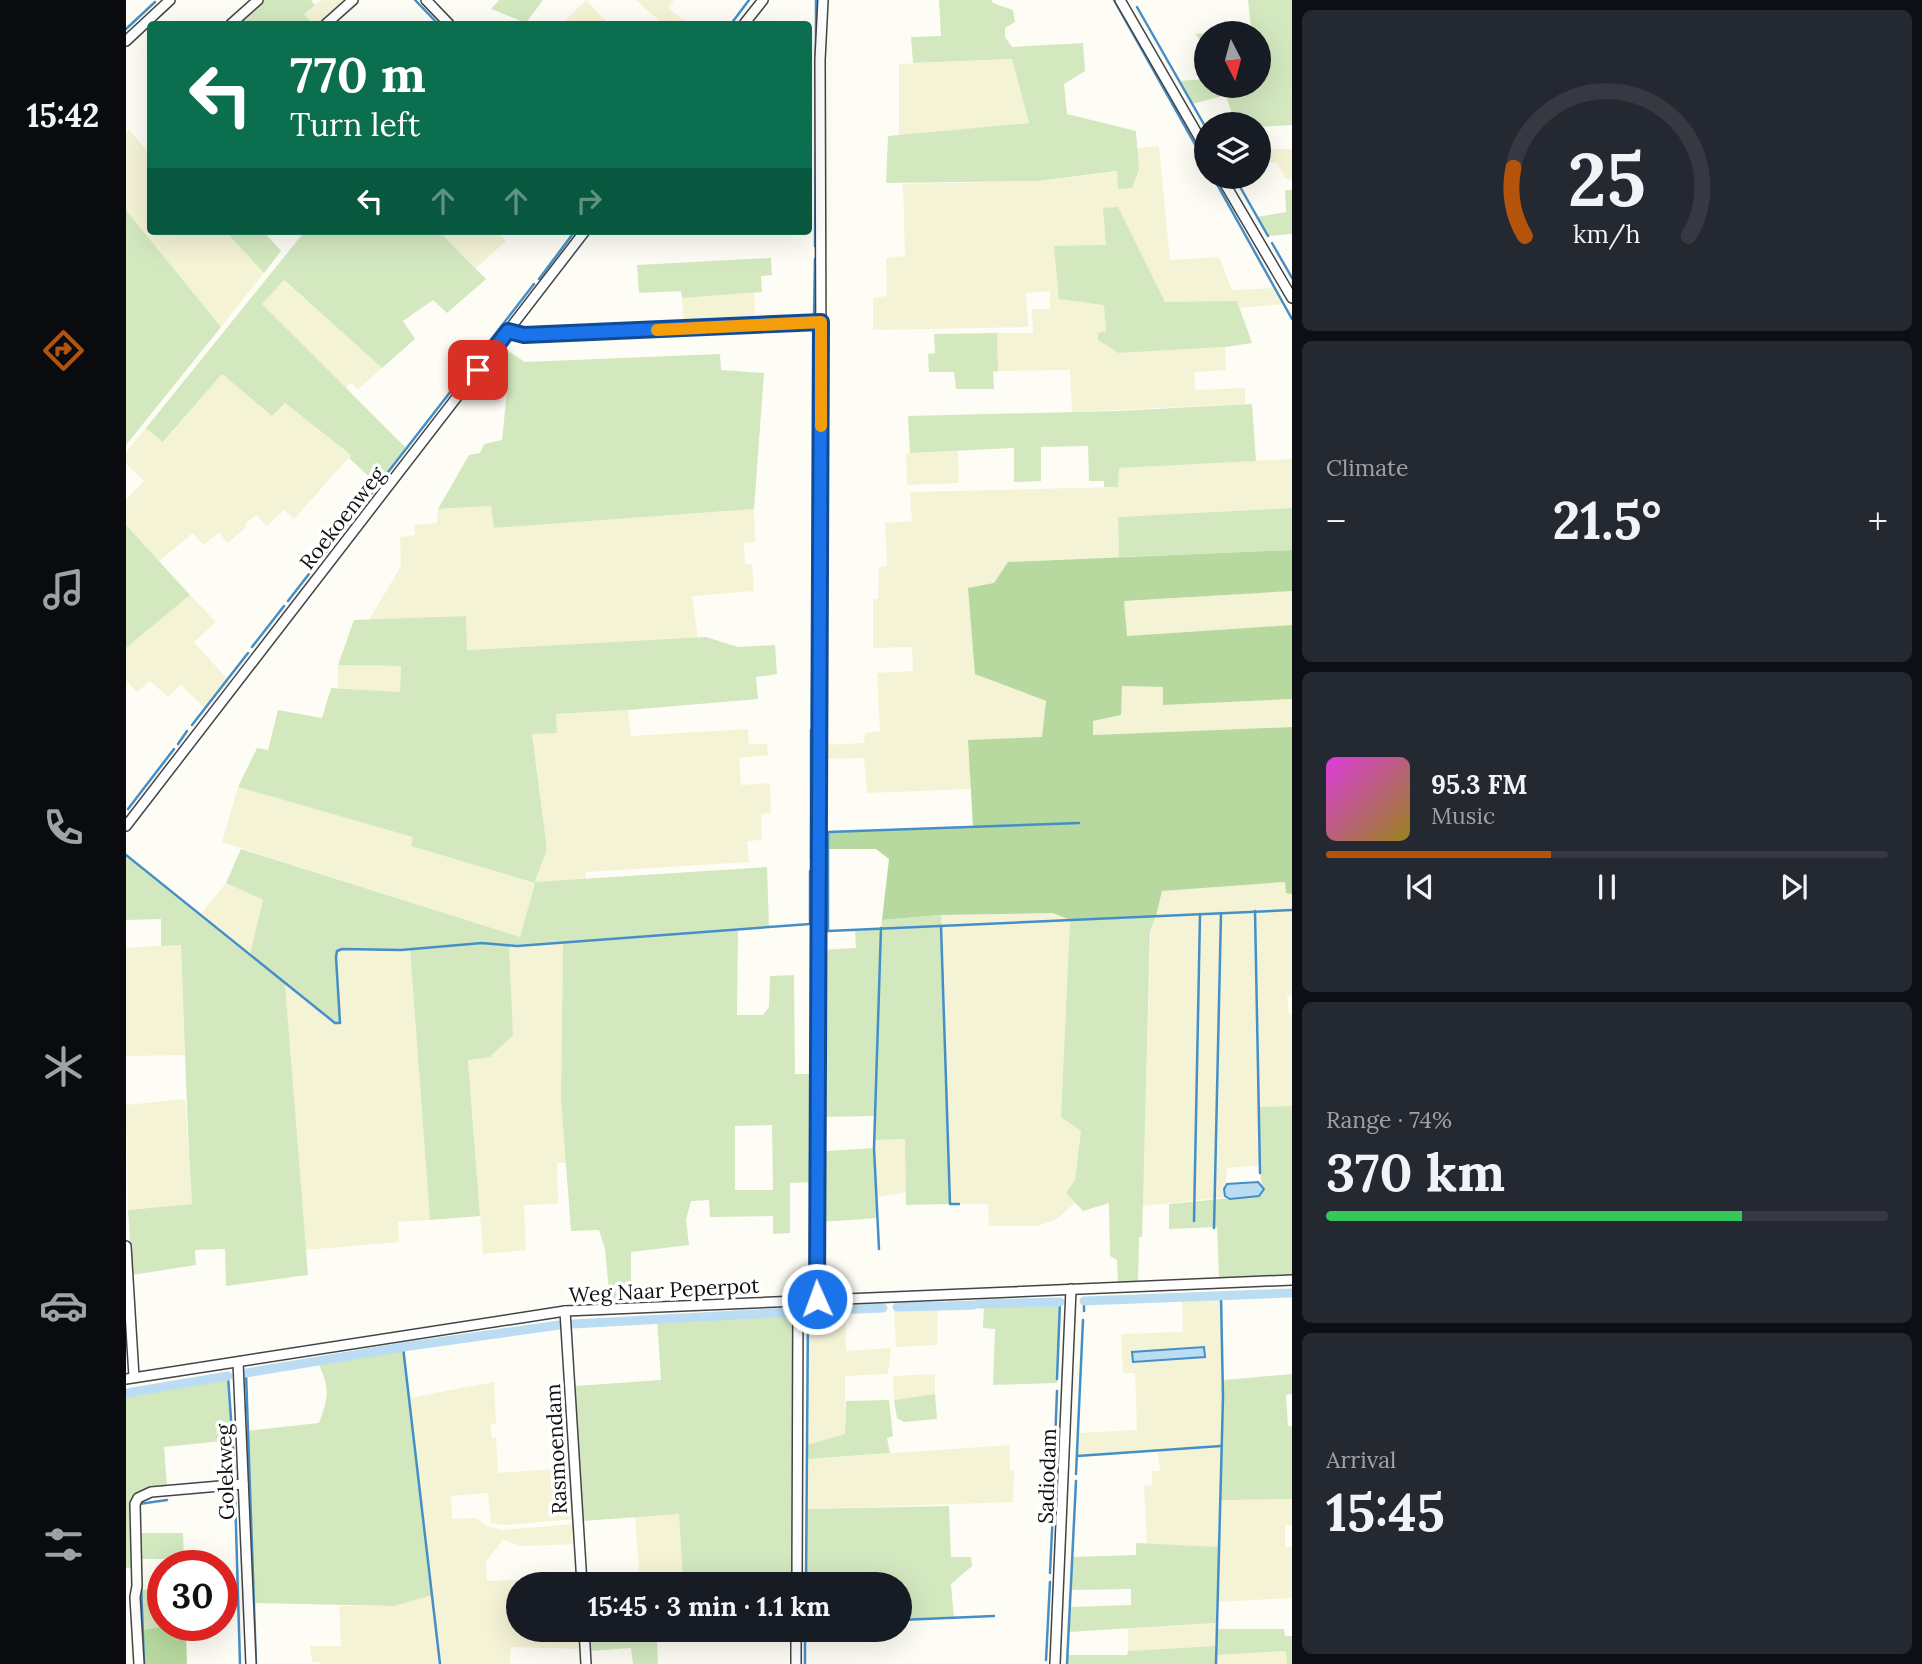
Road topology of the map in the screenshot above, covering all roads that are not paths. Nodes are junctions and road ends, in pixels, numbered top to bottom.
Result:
1 (170, 0) edge
2 (258, 0) edge
3 (353, 0) edge
4 (426, 0) edge
5 (763, 0) edge
6 (823, 0) edge
7 (1120, 0) edge
8 (147, 21) edge
9 (147, 21) edge
10 (234, 21) edge
11 (329, 21) edge
12 (446, 21) edge
13 (746, 21) edge
14 (126, 41) edge
15 (1194, 128) edge
16 (1228, 189) edge
17 (582, 235) edge
18 (1292, 298) edge
19 (821, 322) junction
20 (508, 331) junction
21 (126, 826) edge
22 (126, 1246) edge
23 (1292, 1280) edge
24 (1071, 1289) junction
25 (817, 1299) junction
26 (798, 1300) junction
27 (565, 1311) junction
28 (238, 1362) junction
29 (130, 1378) edge
30 (243, 1484) junction
31 (581, 1572) edge
32 (797, 1572) edge
33 (585, 1642) edge
34 (796, 1642) edge
35 (139, 1664) edge
36 (251, 1664) edge
37 (586, 1664) edge
38 (796, 1664) edge
39 (1055, 1664) edge

1 - 9 street
2 - 10 street
3 - 11 street
4 - 12 street
5 - 13 street
6 - 19 street
7 - 15 street
8 - 14 street
16 - 18 street
17 - 20 street, Roekoenweg
19 - 20 street
19 - 25 street
20 - 21 street, Roekoenweg
22 - 29 street
23 - 24 street, Weg Naar Peperpot
24 - 25 street, Weg Naar Peperpot
24 - 39 street, Sadiodam
25 - 26 street, Weg Naar Peperpot
26 - 27 street, Weg Naar Peperpot
26 - 32 street
27 - 28 street, Weg Naar Peperpot
27 - 31 street, Rasmoendam
28 - 29 street, Weg Naar Peperpot
28 - 30 street, Golekweg
30 - 35 street
30 - 36 street, Golekweg
33 - 37 street
34 - 38 street

